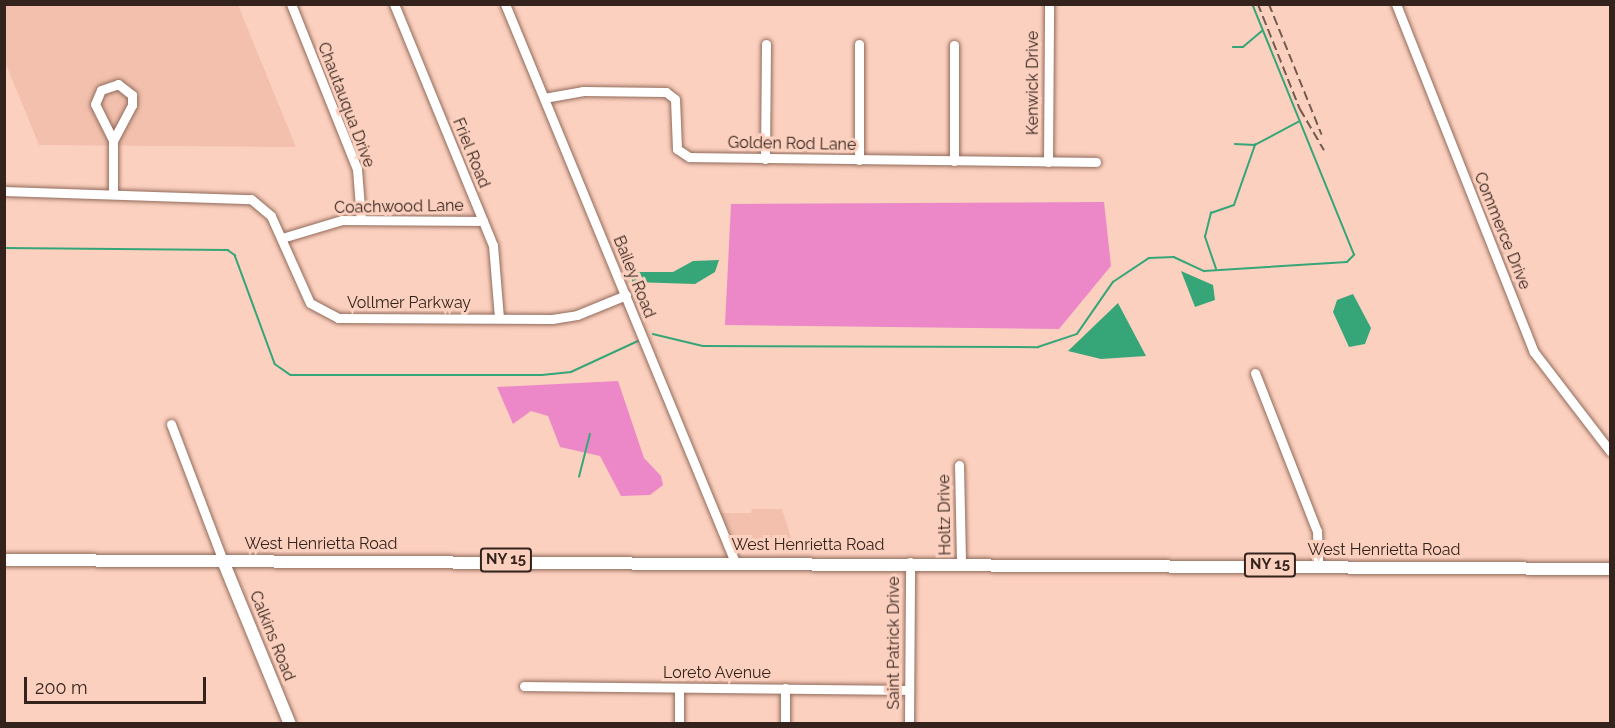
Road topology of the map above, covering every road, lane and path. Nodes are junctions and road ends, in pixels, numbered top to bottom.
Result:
1 (291, 4) edge
2 (394, 4) edge
3 (505, 4) edge
4 (1049, 4) edge
5 (1396, 4) edge
6 (766, 44) dead end
7 (859, 44) dead end
8 (954, 45) dead end
9 (544, 98) junction
10 (113, 140) junction
11 (765, 159) junction
12 (859, 160) junction
13 (954, 161) junction
14 (1048, 162) junction
15 (1096, 162) dead end
16 (4, 191) edge
17 (113, 192) junction
18 (361, 220) junction
19 (483, 221) junction
20 (282, 238) junction
21 (626, 295) junction
22 (499, 318) junction
23 (1255, 373) dead end
24 (171, 424) dead end
25 (1611, 450) edge
26 (959, 465) dead end
27 (4, 560) edge
28 (223, 561) junction
29 (735, 562) junction
30 (910, 562) junction
31 (962, 563) junction
32 (1318, 566) junction
33 (1611, 568) edge
34 (524, 686) dead end
35 (679, 688) junction
36 (785, 688) junction
37 (909, 690) junction
38 (290, 723) edge
39 (679, 723) edge
40 (785, 723) edge
41 (909, 723) edge

1 - 18 street, Chautauqua Drive
2 - 19 street, Friel Road
3 - 9 street, Bailey Road
4 - 14 street, Kenwick Drive
5 - 25 street, Commerce Drive
6 - 11 street
7 - 12 street
8 - 13 street
9 - 11 street, Golden Rod Lane
9 - 21 street, Bailey Road
10 - 10 street
10 - 17 street
11 - 12 street, Golden Rod Lane
12 - 13 street, Golden Rod Lane
13 - 14 street, Golden Rod Lane
14 - 15 street, Golden Rod Lane
16 - 17 street, Vollmer Parkway
17 - 20 street, Vollmer Parkway
18 - 19 street, Coachwood Lane
18 - 20 street, Coachwood Lane
19 - 22 street, Friel Road
20 - 22 street, Vollmer Parkway
21 - 22 street, Vollmer Parkway
21 - 29 street, Bailey Road
23 - 32 street
24 - 28 street
26 - 31 street, Holtz Drive
27 - 28 main road, West Henrietta Road / NY 15
28 - 29 main road, West Henrietta Road / NY 15
28 - 38 main road, Calkins Road
29 - 30 main road, West Henrietta Road / NY 15
30 - 31 main road, West Henrietta Road / NY 15
30 - 37 street, Saint Patrick Drive
31 - 32 main road, West Henrietta Road / NY 15
32 - 33 main road, West Henrietta Road / NY 15
34 - 35 street, Loreto Avenue
35 - 36 street, Loreto Avenue
35 - 39 street
36 - 37 street, Loreto Avenue
36 - 40 street
37 - 41 street, Saint Patrick Drive

